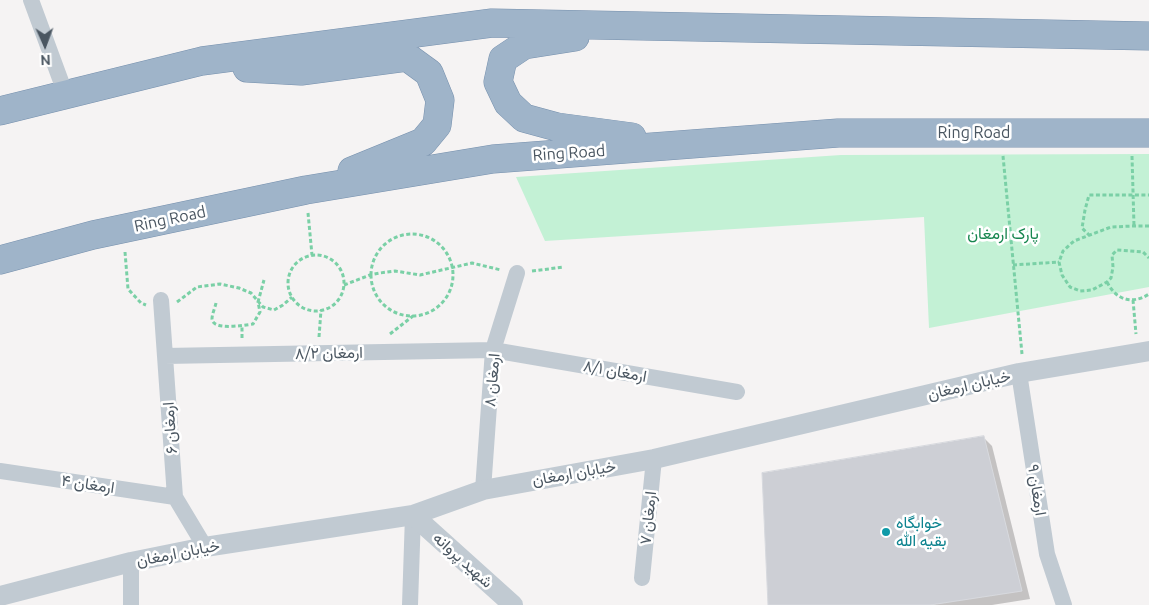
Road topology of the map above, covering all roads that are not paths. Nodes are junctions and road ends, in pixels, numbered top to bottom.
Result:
1 (31, 0) edge
2 (663, 26) junction
3 (1149, 36) edge
4 (186, 65) junction
5 (66, 95) junction
6 (0, 112) edge
7 (1140, 133) edge
8 (696, 144) junction
9 (306, 190) junction
10 (0, 260) edge
11 (517, 273) road end
12 (161, 304) road end
13 (493, 350) junction
14 (1144, 352) edge
15 (165, 356) junction
16 (1021, 372) junction
17 (737, 392) dead end
18 (654, 459) junction
19 (0, 471) edge
20 (483, 490) junction
21 (175, 497) junction
22 (413, 515) junction
23 (205, 547) junction
24 (131, 562) junction
25 (642, 578) dead end
26 (0, 596) edge
27 (132, 605) edge
28 (410, 605) edge
29 (513, 605) edge
30 (1064, 605) edge

1 - 5 street
2 - 3 highway
2 - 4 highway
2 - 8 highway
4 - 5 highway
4 - 9 highway
5 - 6 highway
7 - 8 highway, Ring Road
8 - 9 highway, Ring Road
9 - 10 highway, Ring Road
11 - 13 street, ارمغان ۸
12 - 15 street, ارمغان ۶
13 - 15 street, ارمغان ۸/۲
13 - 17 street, ارمغان ۸/۱
13 - 20 street, ارمغان ۸
14 - 16 street, خیابان ارمغان
15 - 21 street, ارمغان ۶
16 - 18 street, خیابان ارمغان
16 - 30 street, ارمغان ۹
18 - 20 street, خیابان ارمغان
18 - 25 street, ارمغان ۷
19 - 21 street, ارمغان ۴
20 - 22 street, خیابان ارمغان
21 - 23 street, ارمغان ۶
22 - 23 street, خیابان ارمغان
22 - 28 street
22 - 29 street, شهید پروانه
23 - 24 street, خیابان ارمغان
24 - 26 street, خیابان ارمغان
24 - 27 street

